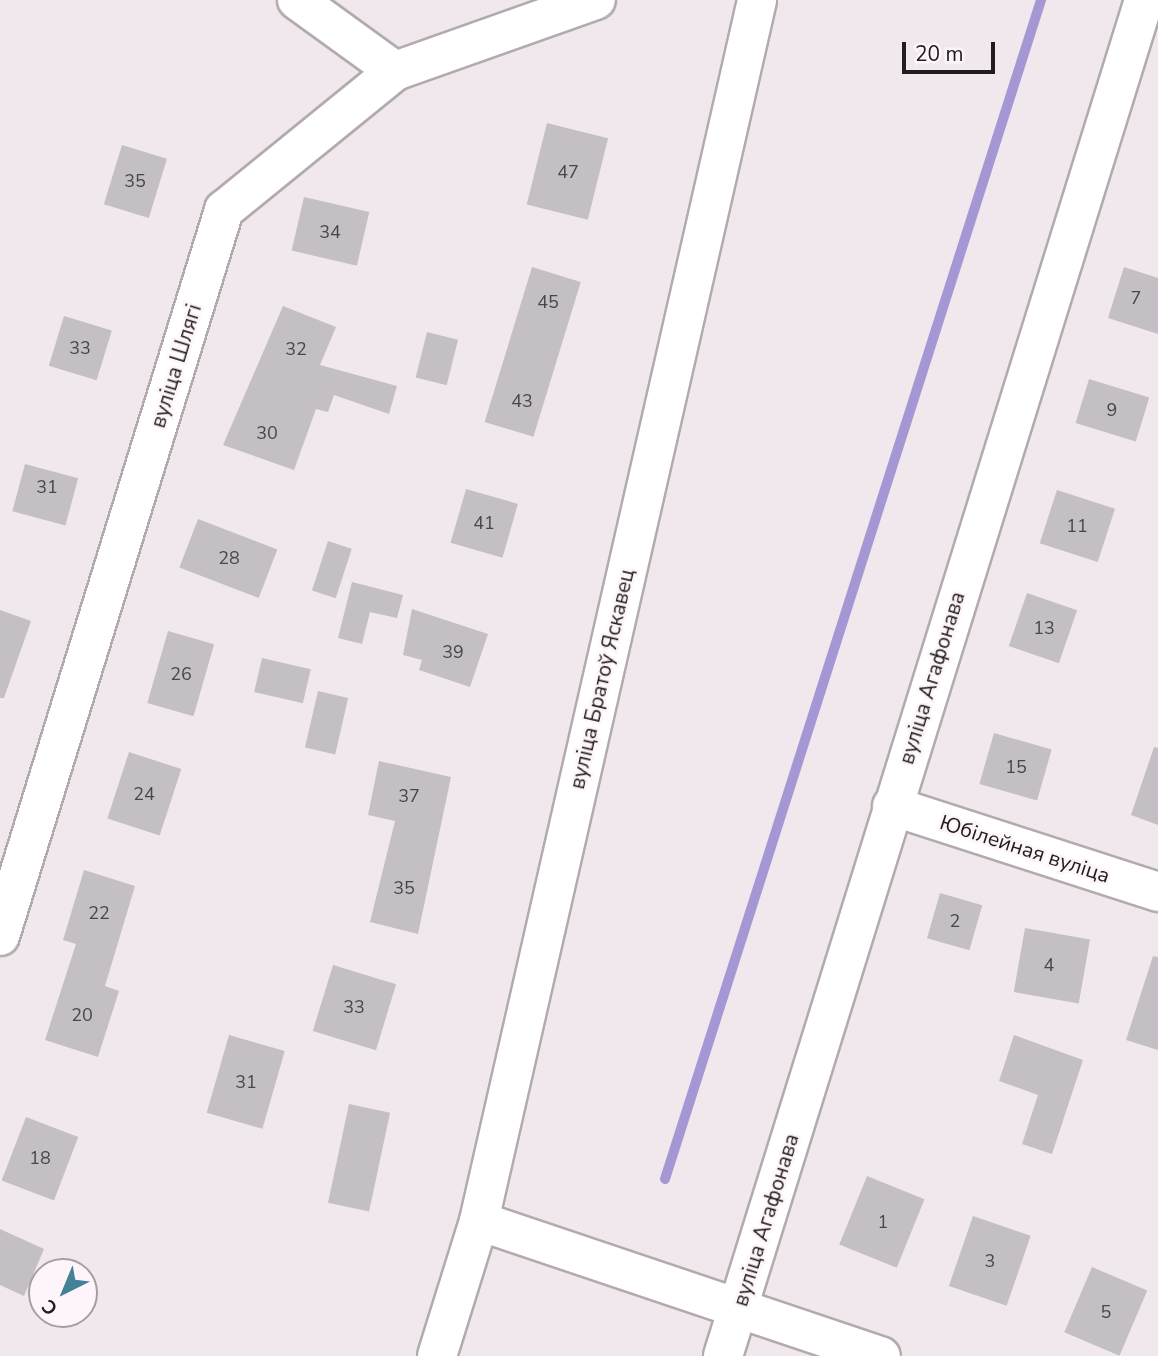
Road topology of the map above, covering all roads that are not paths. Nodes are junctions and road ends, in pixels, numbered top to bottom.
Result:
1 (297, 0) edge
2 (596, 0) edge
3 (757, 0) edge
4 (1144, 0) edge
5 (396, 71) junction
6 (892, 806) junction
7 (1158, 892) edge
8 (0, 936) edge
9 (479, 1221) junction
10 (740, 1306) junction
11 (437, 1356) edge
12 (723, 1356) edge
13 (881, 1356) edge

1 - 5 street
2 - 5 street, вуліца Шлягі
3 - 9 street, вуліца Братоў Яскавец
4 - 6 street, вуліца Агафонава
5 - 8 street, вуліца Шлягі
6 - 7 street, Юбілейная вуліца
6 - 10 street, вуліца Агафонава
9 - 10 street
9 - 11 street, вуліца Братоў Яскавец
10 - 12 street, вуліца Агафонава
10 - 13 street

